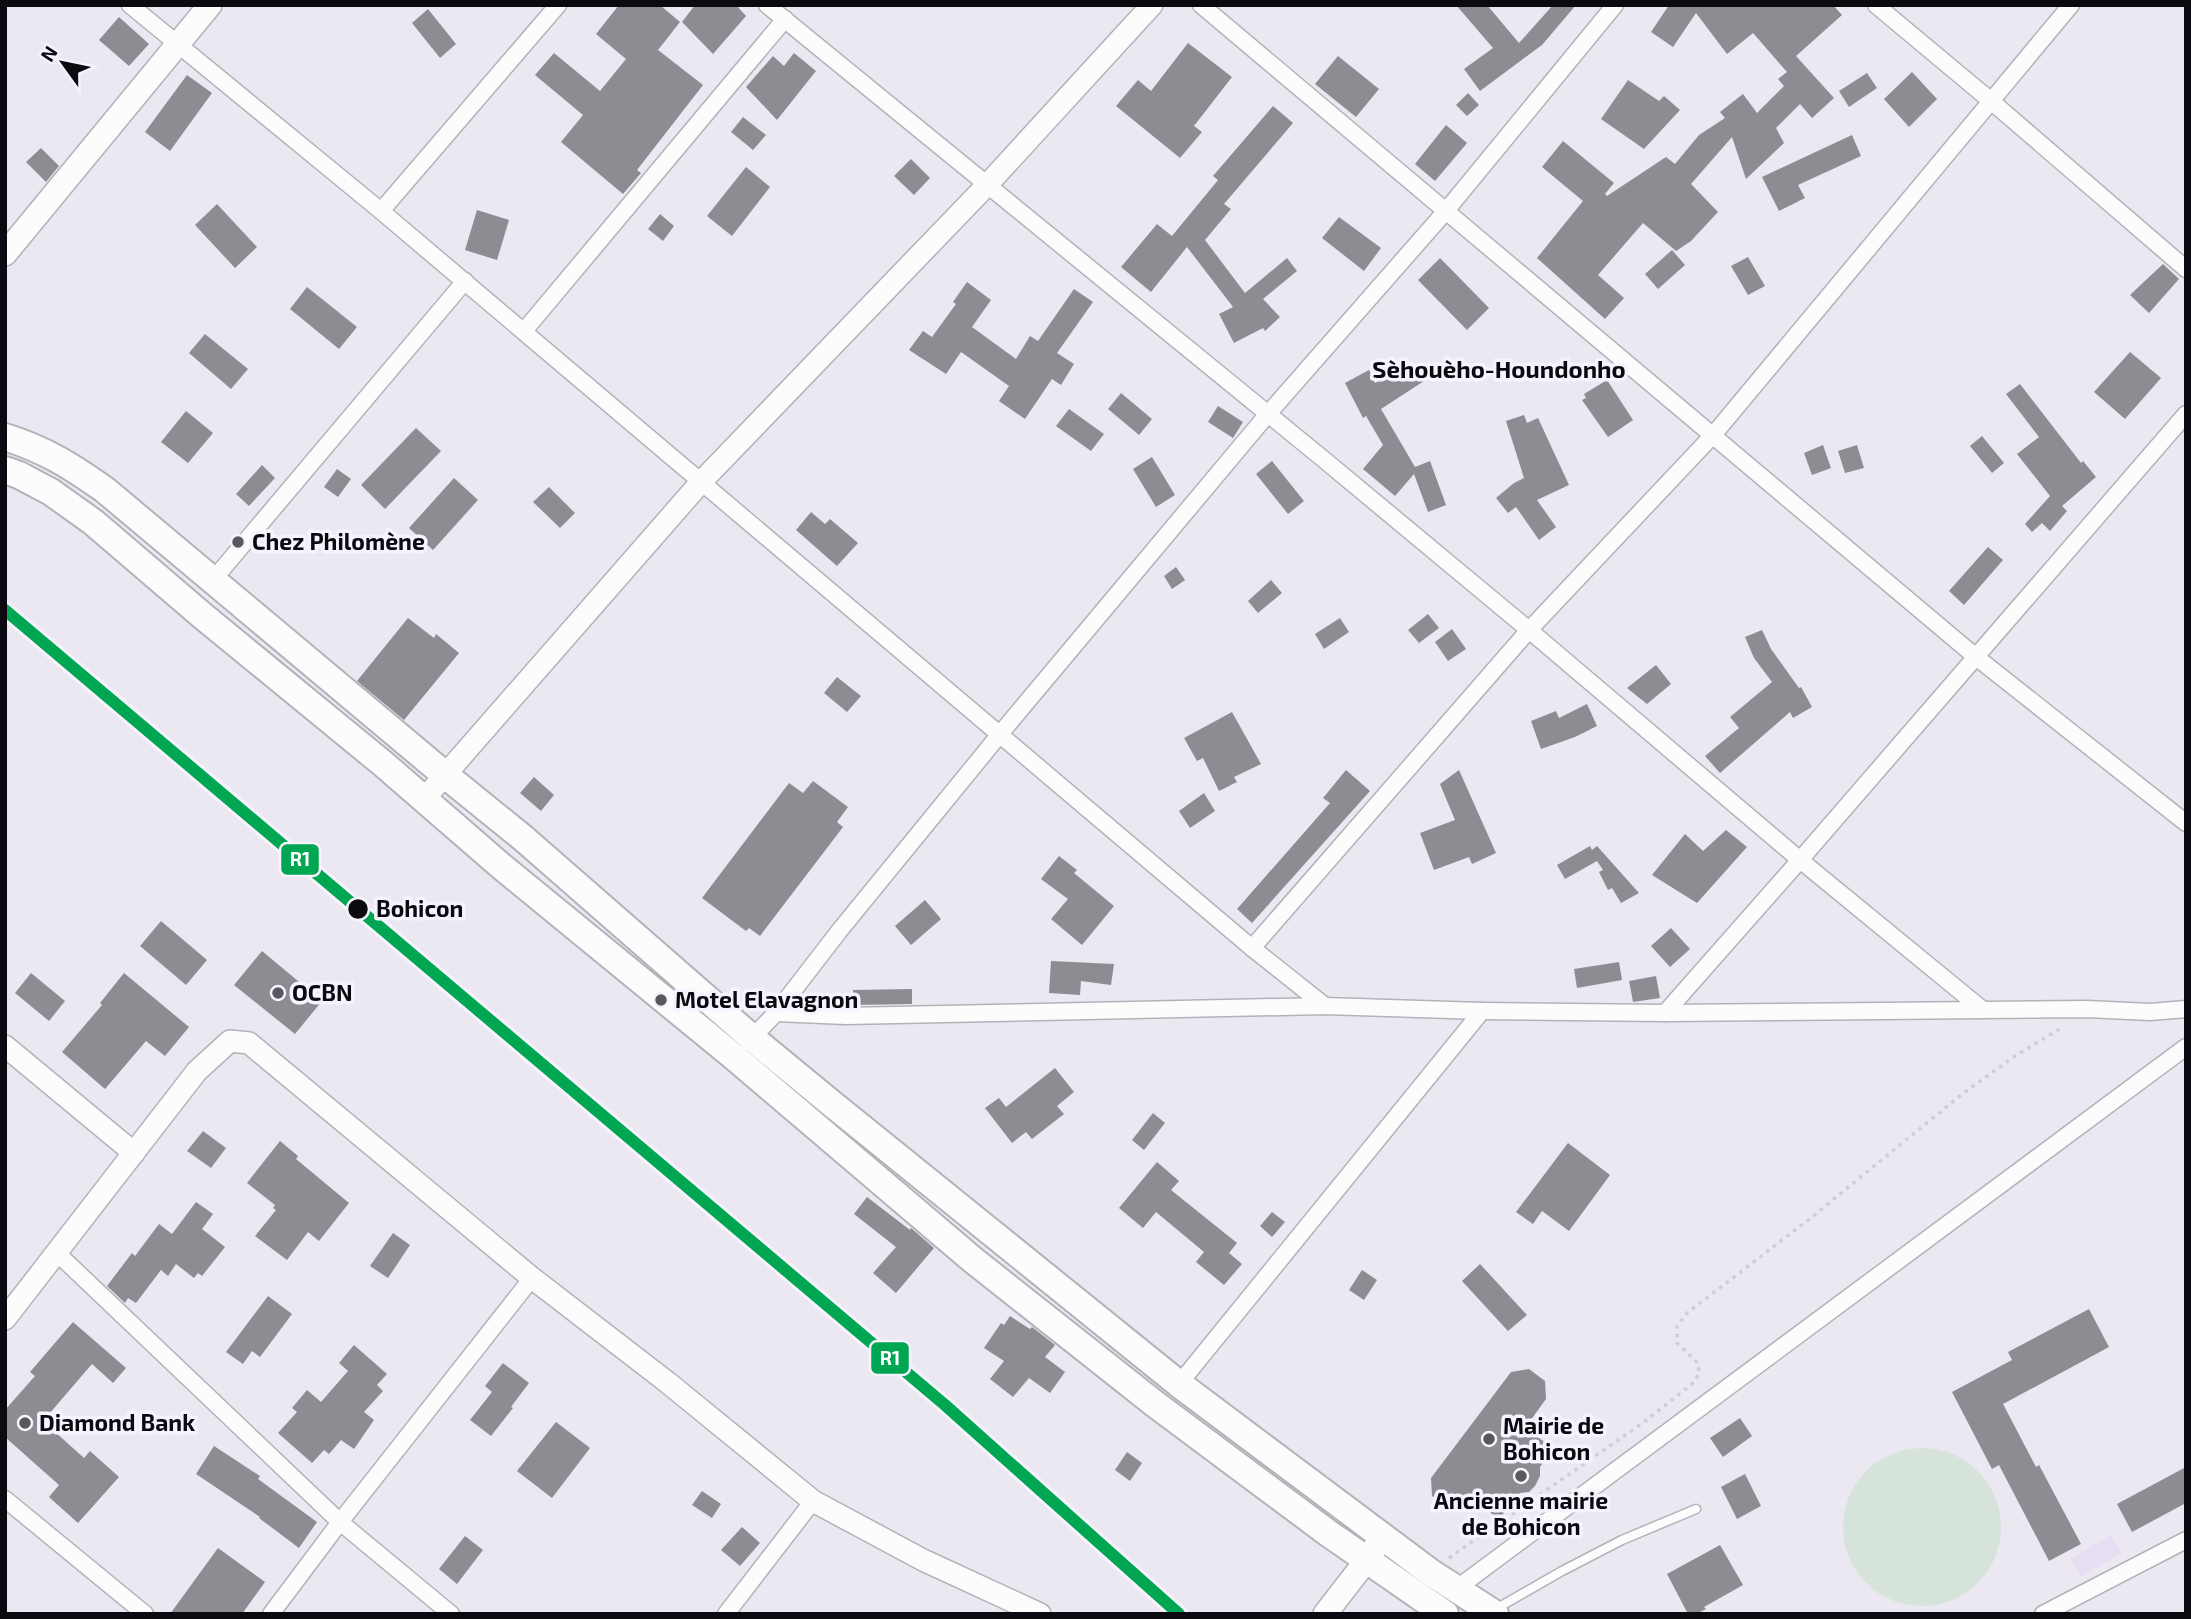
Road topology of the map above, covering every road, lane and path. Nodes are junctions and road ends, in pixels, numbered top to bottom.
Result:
1 (130, 5) edge
2 (210, 5) edge
3 (558, 5) edge
4 (767, 5) edge
5 (1152, 5) edge
6 (1201, 5) edge
7 (1615, 5) edge
8 (1876, 5) edge
9 (2071, 5) edge
10 (785, 19) junction
11 (177, 45) junction
12 (1992, 101) junction
13 (988, 185) junction
14 (381, 211) junction
15 (1445, 212) junction
16 (5, 254) edge
17 (2186, 269) edge
18 (465, 281) junction
19 (524, 331) junction
20 (2186, 414) edge
21 (1267, 415) junction
22 (1714, 434) junction
23 (5, 436) edge
24 (5, 470) edge
25 (701, 482) junction
26 (213, 580) junction
27 (1529, 630) junction
28 (1976, 657) junction
29 (1000, 734) junction
30 (444, 775) junction
31 (424, 799) junction
32 (2186, 823) edge
33 (1800, 860) junction
34 (1252, 948) junction
35 (1325, 1006) junction
36 (2087, 1009) junction
37 (2186, 1009) edge
38 (1983, 1010) junction
39 (1482, 1011) junction
40 (776, 1013) junction
41 (1665, 1013) junction
42 (752, 1038) junction
43 (5, 1046) edge
44 (2186, 1047) edge
45 (733, 1056) junction
46 (134, 1153) junction
47 (993, 1233) junction
48 (57, 1253) junction
49 (973, 1259) junction
50 (532, 1278) junction
51 (5, 1319) edge
52 (1179, 1384) junction
53 (1242, 1430) junction
54 (1225, 1456) junction
55 (5, 1499) edge
56 (813, 1501) junction
57 (1696, 1510) dead end
58 (340, 1522) junction
59 (1382, 1536) junction
60 (2186, 1539) edge
61 (1366, 1561) junction
62 (1430, 1572) junction
63 (1456, 1589) junction
64 (1493, 1613) edge
65 (145, 1614) edge
66 (271, 1614) edge
67 (451, 1614) edge
68 (726, 1614) edge
69 (1040, 1614) edge
70 (1325, 1614) edge
71 (1444, 1614) edge
72 (2043, 1614) edge

1 - 11 street
2 - 11 main road
3 - 14 street
4 - 10 street
5 - 13 street
6 - 15 street
7 - 15 street
8 - 12 street
9 - 12 street
10 - 13 street
10 - 19 street
11 - 14 street
11 - 16 main road
12 - 17 street
12 - 22 street
13 - 21 street
13 - 25 street
14 - 18 street
15 - 21 street
15 - 22 street
18 - 19 street
18 - 26 street
19 - 25 street
20 - 28 street
21 - 27 street
21 - 29 street
22 - 27 street
22 - 28 street
23 - 26 highway
24 - 31 highway
25 - 29 street
25 - 30 street
26 - 30 highway
27 - 33 street
27 - 34 street
28 - 32 street
28 - 33 street
29 - 34 street
29 - 40 street
30 - 31 street
30 - 42 highway
31 - 45 highway
33 - 38 street
33 - 41 street
34 - 35 street
35 - 39 street
35 - 40 street
36 - 37 street
36 - 38 street
36 - 62 path
38 - 41 street
39 - 41 street
39 - 52 street
40 - 42 street
42 - 45 street
42 - 47 highway
43 - 46 street
44 - 63 street
45 - 49 highway
46 - 48 street
46 - 50 street
47 - 49 highway
47 - 52 highway
48 - 51 street
48 - 58 street
49 - 54 highway
50 - 56 street
50 - 58 street
52 - 53 highway
53 - 54 highway
53 - 59 highway
54 - 61 highway
55 - 65 street
56 - 68 street
56 - 69 street
57 - 64 lane
58 - 66 street
58 - 67 street
59 - 61 main road
59 - 62 highway
60 - 72 street
61 - 70 main road
61 - 71 highway
62 - 63 highway
63 - 64 highway

